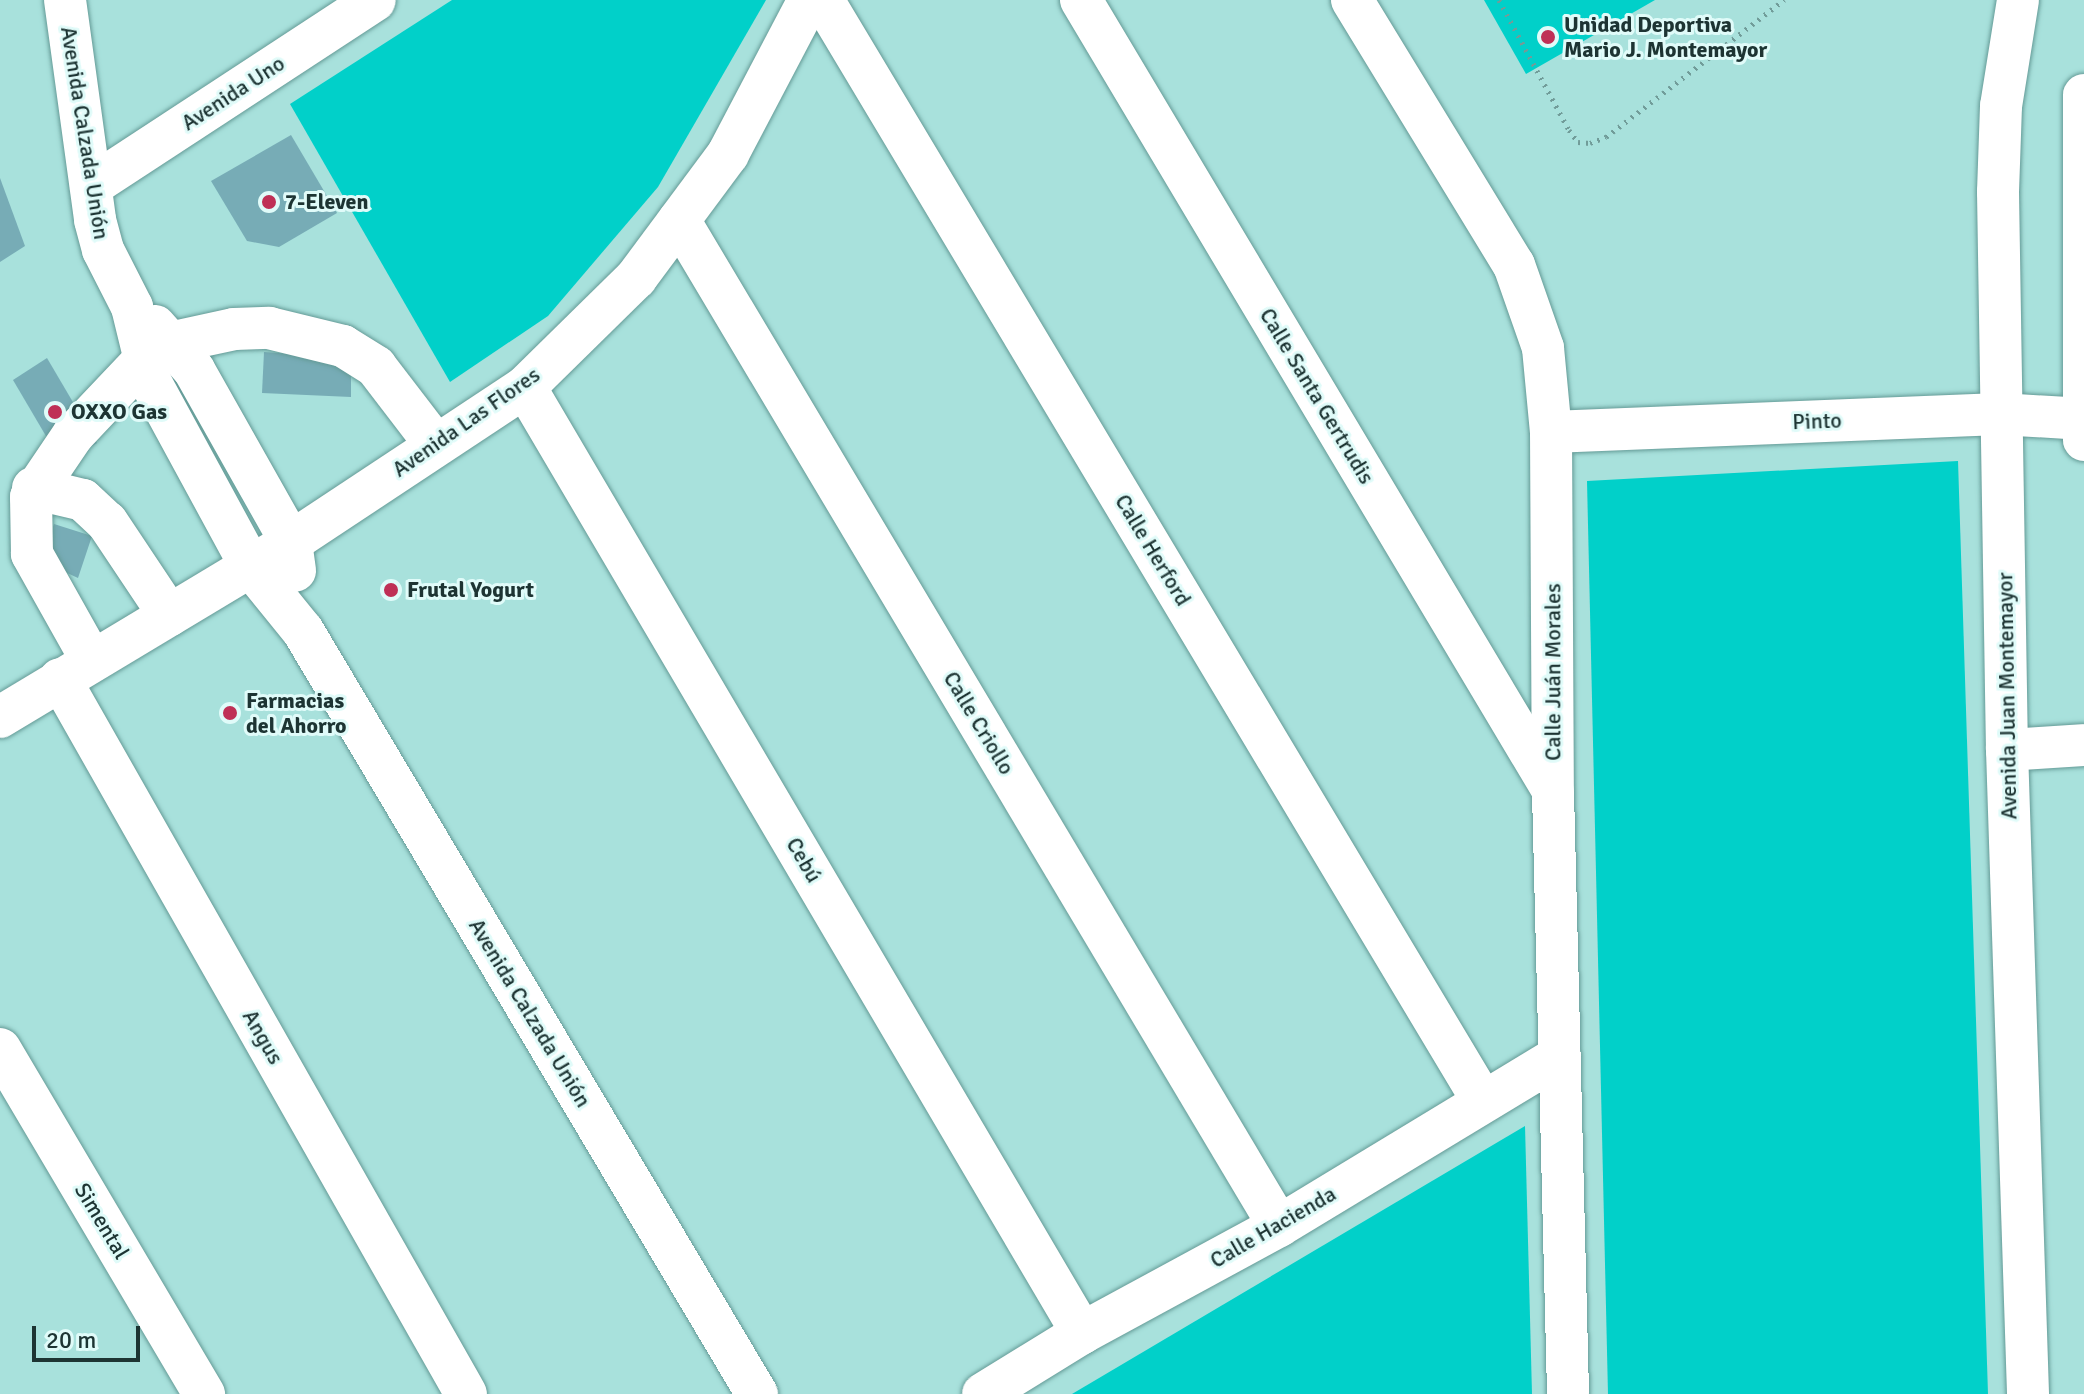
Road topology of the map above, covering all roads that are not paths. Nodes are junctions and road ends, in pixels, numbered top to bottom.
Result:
1 (65, 0) edge
2 (375, 0) edge
3 (809, 0) edge
4 (823, 0) edge
5 (1081, 0) edge
6 (1352, 0) edge
7 (2018, 0) edge
8 (2084, 95) edge
9 (91, 186) junction
10 (679, 220) junction
11 (158, 351) junction
12 (525, 387) junction
13 (2000, 414) junction
14 (2084, 419) edge
15 (1551, 432) junction
16 (2084, 440) edge
17 (435, 444) junction
18 (33, 488) junction
19 (291, 542) junction
20 (251, 567) junction
21 (169, 615) junction
22 (303, 631) junction
23 (76, 670) junction
24 (0, 717) edge
25 (2084, 745) edge
26 (2007, 750) junction
27 (1553, 792) junction
28 (0, 1049) edge
29 (1560, 1056) junction
30 (1482, 1100) junction
31 (1279, 1226) junction
32 (1082, 1333) junction
33 (204, 1394) edge
34 (466, 1394) edge
35 (757, 1394) edge
36 (983, 1394) edge
37 (1568, 1394) edge
38 (2028, 1394) edge

1 - 9 street, Avenida Calzada Unión
2 - 9 street, Avenida Uno
3 - 10 street, Avenida Las Flores
4 - 30 street, Calle Herford
5 - 27 street, Calle Santa Gertrudis
6 - 15 street, Calle Juán Morales
7 - 13 street, Avenida Juan Montemayor
8 - 14 street
9 - 11 street, Avenida Calzada Unión
10 - 12 street, Avenida Las Flores
10 - 31 street, Calle Criollo
11 - 17 street
11 - 18 street
11 - 19 street, Avenida Calzada Unión
11 - 20 street, Avenida Calzada Unión
12 - 17 street, Avenida Las Flores
12 - 32 street, Cebú
13 - 14 street, Pinto
13 - 15 street, Pinto
13 - 26 street, Avenida Juan Montemayor
14 - 16 street
15 - 27 street, Calle Juán Morales
17 - 19 street, Avenida Las Flores
18 - 21 street
18 - 23 street, Angus
19 - 20 street, Avenida Las Flores
19 - 22 street, Avenida Calzada Unión
20 - 21 street, Avenida Las Flores
20 - 22 street, Avenida Calzada Unión
21 - 23 street, Avenida Las Flores
22 - 35 street, Avenida Calzada Unión
23 - 24 street, Avenida Las Flores
23 - 34 street, Angus
25 - 26 street
26 - 38 street, Avenida Juan Montemayor
27 - 29 street, Calle Juán Morales
28 - 33 street, Simental
29 - 30 street, Calle Hacienda
29 - 37 street, Calle Juán Morales
30 - 31 street, Calle Hacienda
31 - 32 street, Calle Hacienda
32 - 36 street, Calle Hacienda

